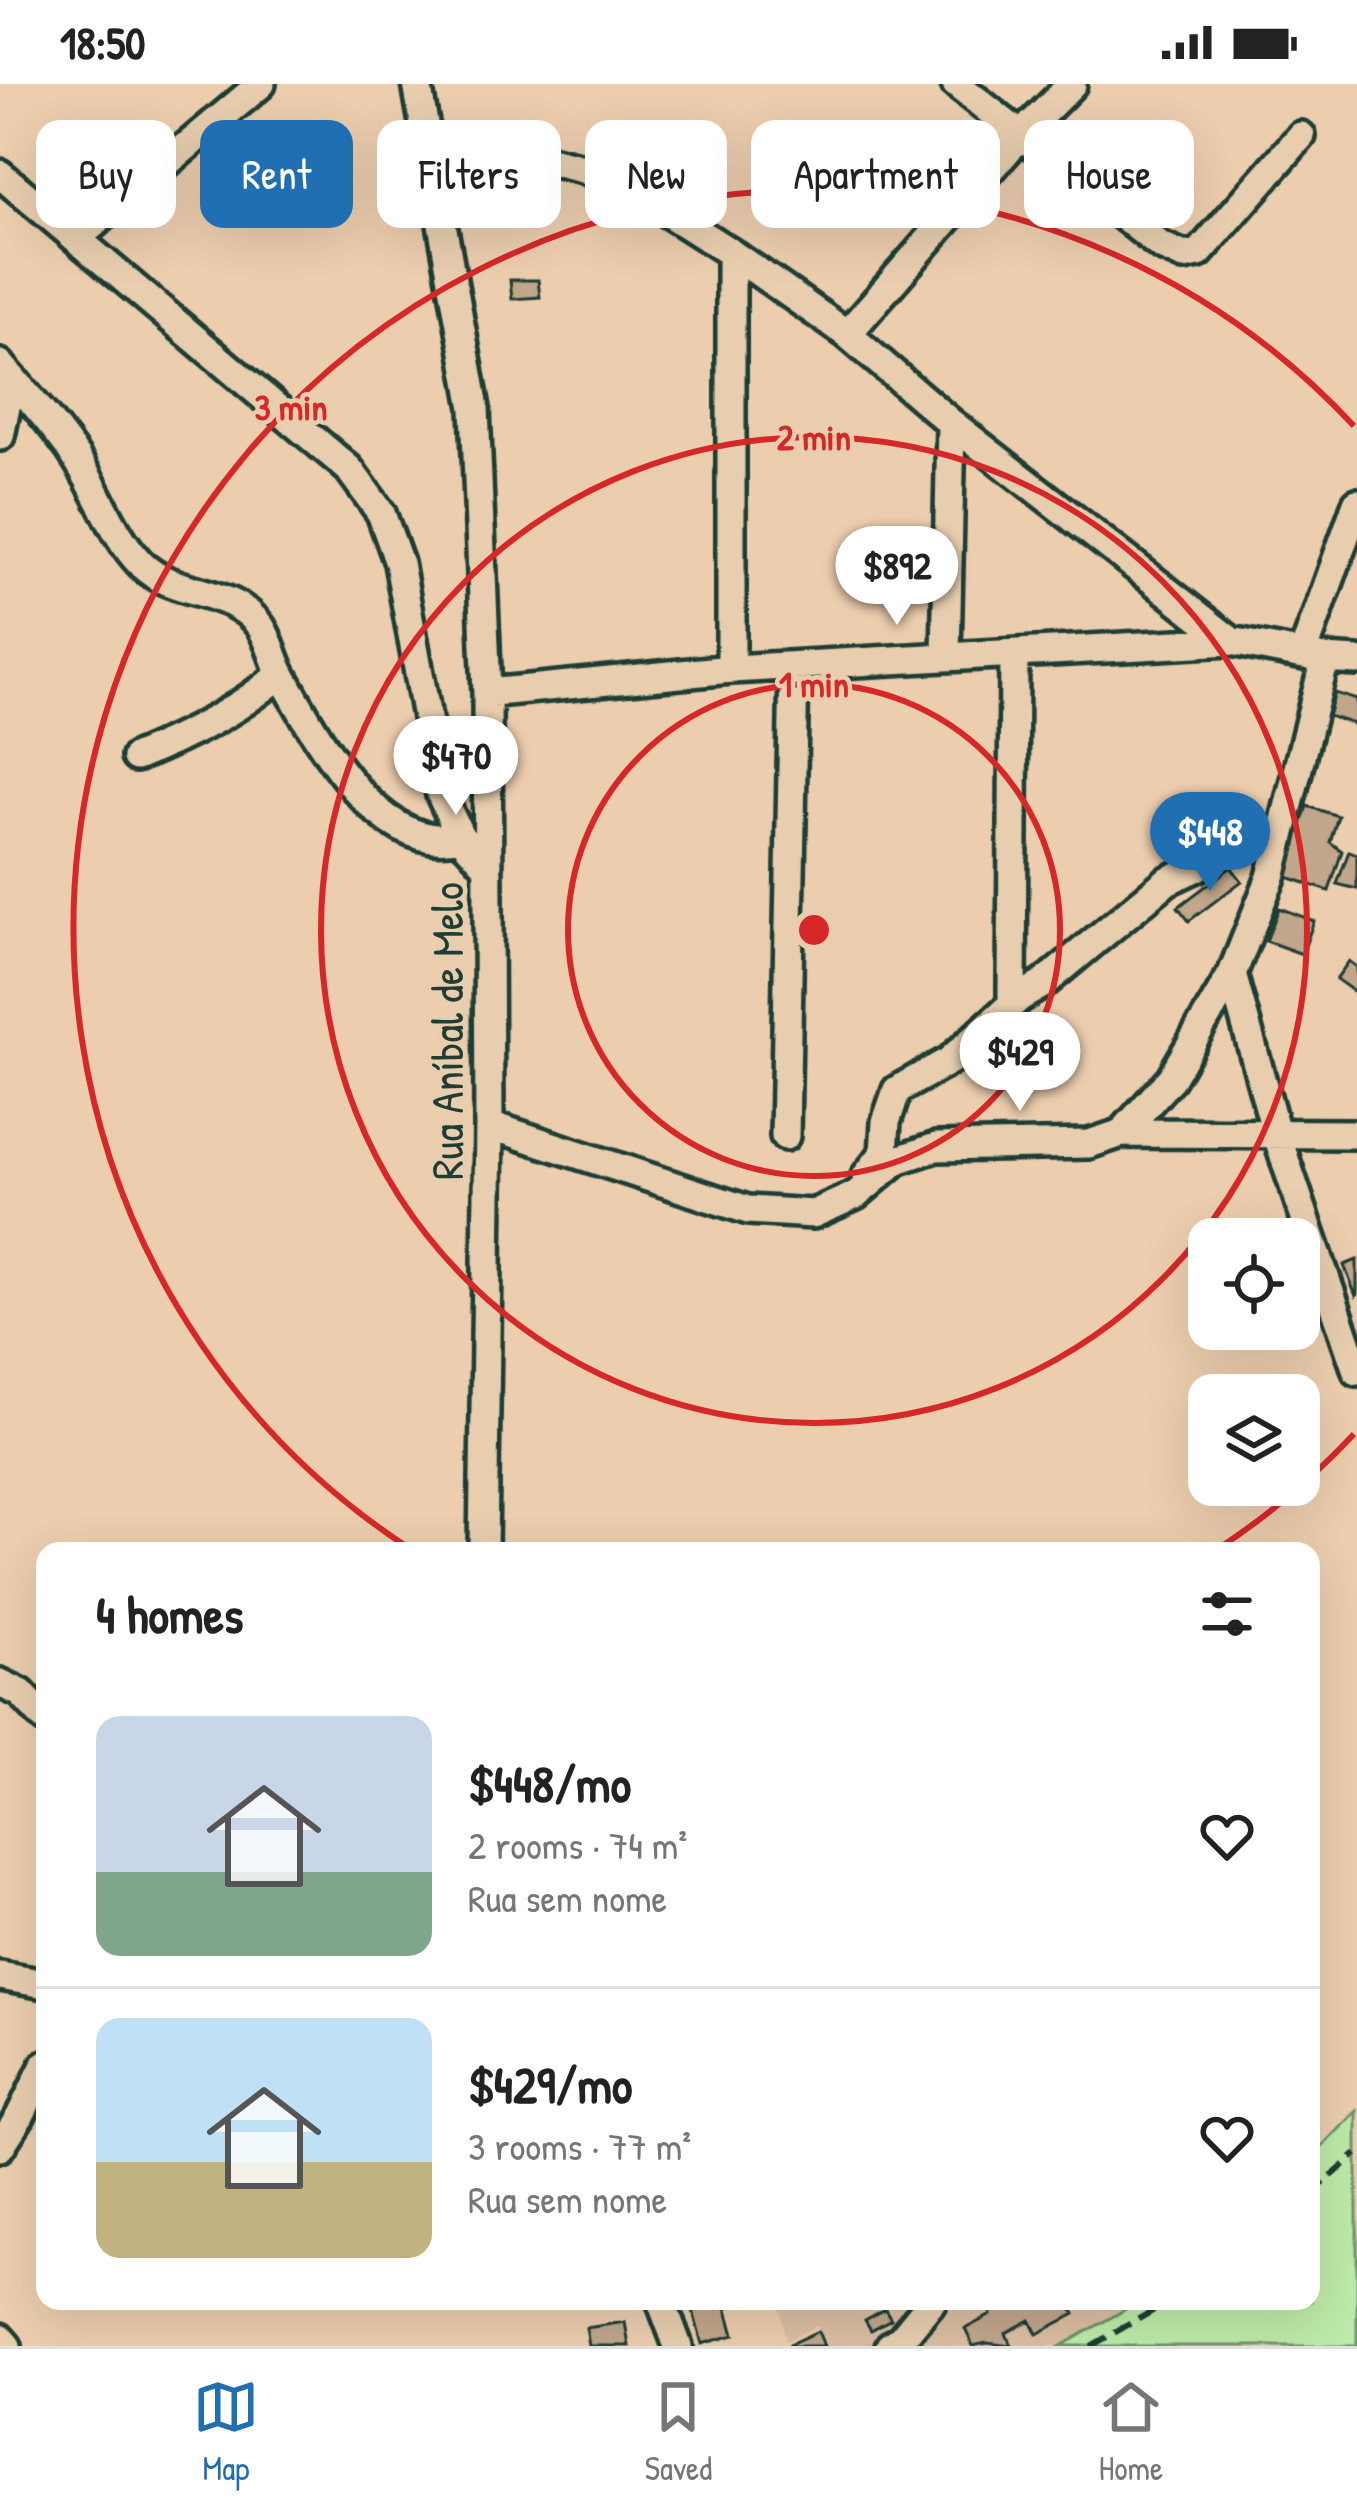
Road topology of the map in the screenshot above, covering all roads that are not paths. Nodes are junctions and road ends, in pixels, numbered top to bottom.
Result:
1 (261, 84) edge
2 (417, 84) edge
3 (956, 84) edge
4 (1072, 84) edge
5 (424, 120) edge
6 (1301, 136) dead end
7 (1019, 137) junction
8 (561, 164) edge
9 (0, 174) edge
10 (444, 228) edge
11 (77, 238) junction
12 (731, 253) junction
13 (847, 334) junction
14 (6, 371) edge
15 (951, 422) junction
16 (0, 436) edge
17 (1357, 503) edge
18 (1231, 641) junction
19 (1014, 654) junction
20 (946, 656) junction
21 (1314, 657) junction
22 (1357, 661) edge
23 (794, 666) junction
24 (731, 670) junction
25 (281, 674) junction
26 (487, 693) junction
27 (136, 758) dead end
28 (460, 836) junction
29 (1269, 843) dead end
30 (488, 867) junction
31 (1232, 974) junction
32 (1012, 995) dead end
33 (489, 1125) junction
34 (1122, 1133) junction
35 (1357, 1134) edge
36 (785, 1136) dead end
37 (1277, 1136) junction
38 (848, 1198) junction
39 (1357, 1371) edge
40 (484, 1542) edge
41 (0, 1683) edge
42 (36, 1709) edge
43 (0, 1976) edge
44 (36, 1982) edge
45 (36, 2083) edge
46 (0, 2146) edge
47 (664, 2310) edge
48 (925, 2310) edge
49 (0, 2338) edge
50 (7, 2346) edge
51 (678, 2346) edge
52 (890, 2346) edge

1 - 11 street
2 - 5 street, Rua Aníbal de Melo
3 - 7 street
4 - 7 street
6 - 7 street
7 - 13 street
8 - 12 street
9 - 11 street
10 - 26 street, Rua Aníbal de Melo
11 - 28 street
12 - 13 street
12 - 24 street
13 - 15 street
14 - 16 street
14 - 25 street
15 - 18 street
15 - 20 street
17 - 21 street
18 - 19 street
18 - 21 street
19 - 20 street
19 - 32 street
20 - 23 street
21 - 22 street
21 - 31 street
23 - 24 street
23 - 36 street
24 - 26 street
25 - 27 street
25 - 28 street
26 - 30 street, Rua Aníbal de Melo
28 - 30 street
29 - 38 street
30 - 33 street, Rua Aníbal de Melo
31 - 34 street
31 - 37 street
33 - 38 street
33 - 40 street, Rua Aníbal de Melo
34 - 37 street
34 - 38 street
35 - 37 street
37 - 39 street
41 - 42 street
43 - 44 street
45 - 46 street
47 - 51 street
48 - 52 street
49 - 50 street

